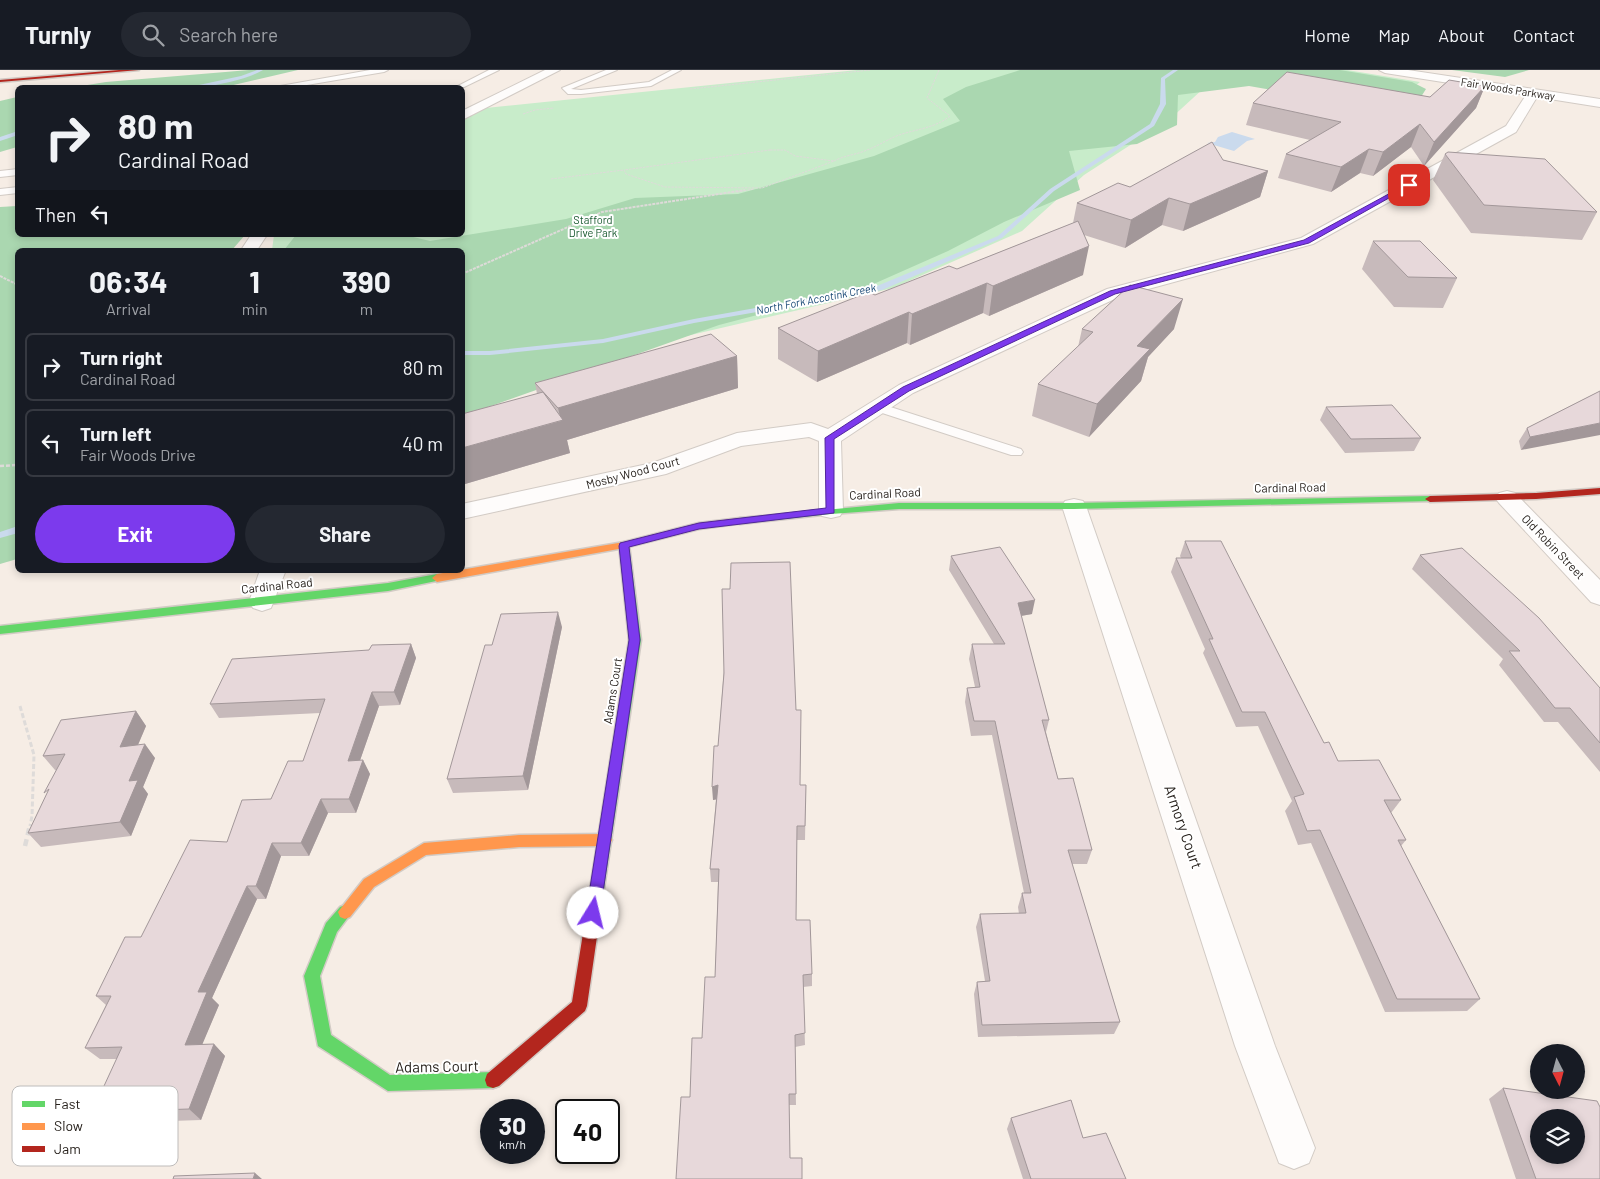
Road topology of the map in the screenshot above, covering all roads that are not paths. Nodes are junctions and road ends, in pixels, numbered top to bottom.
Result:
1 (20, 70) edge
2 (136, 70) edge
3 (384, 70) edge
4 (494, 70) edge
5 (554, 70) edge
6 (613, 70) edge
7 (677, 70) edge
8 (1385, 70) edge
9 (0, 72) edge
10 (0, 81) edge
11 (291, 85) edge
12 (463, 85) edge
13 (1534, 93) junction
14 (1600, 103) edge
15 (465, 114) edge
16 (15, 169) edge
17 (15, 172) edge
18 (1, 173) edge
19 (15, 190) edge
20 (0, 192) edge
21 (258, 237) edge
22 (250, 248) edge
23 (878, 407) junction
24 (830, 438) junction
25 (1016, 452) dead end
26 (1600, 491) edge
27 (1507, 498) junction
28 (1074, 506) junction
29 (465, 511) edge
30 (831, 511) junction
31 (624, 546) junction
32 (272, 573) edge
33 (1600, 596) edge
34 (262, 602) junction
35 (0, 630) edge
36 (604, 840) junction
37 (1294, 1148) dead end

1 - 9 street
2 - 10 street
3 - 11 lane
4 - 12 lane
5 - 15 street
6 - 7 lane
8 - 13 street, Fair Woods Parkway
13 - 14 street, Fair Woods Parkway
13 - 23 street
16 - 18 lane
17 - 18 lane
19 - 20 lane
21 - 22 street
23 - 24 street
23 - 25 lane
24 - 29 street, Mosby Wood Court
24 - 30 street
26 - 27 street, Cardinal Road
27 - 28 street, Cardinal Road
27 - 33 street, Old Robin Street
28 - 30 street, Cardinal Road
28 - 37 street, Armory Court
30 - 31 street, Cardinal Road
31 - 34 street, Cardinal Road
31 - 36 street, Adams Court
32 - 34 street
34 - 35 street, Cardinal Road
36 - 36 street, Adams Court

